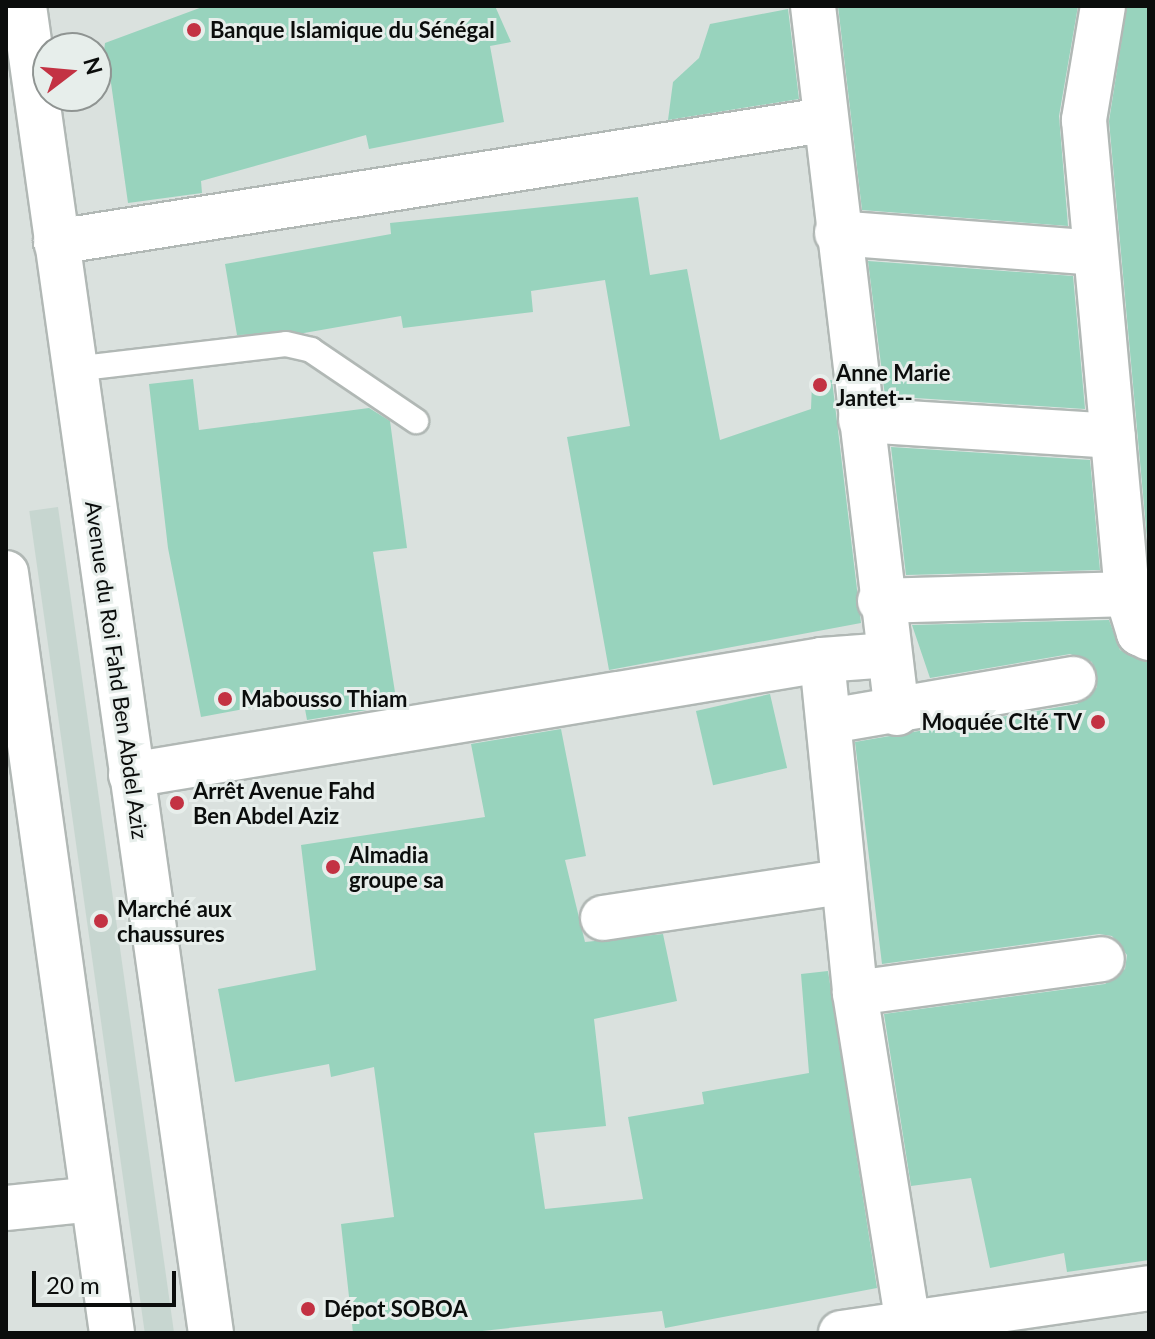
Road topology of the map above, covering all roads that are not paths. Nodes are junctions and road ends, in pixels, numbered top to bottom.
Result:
1 (24, 6) edge
2 (813, 6) edge
3 (1103, 6) edge
4 (824, 120) junction
5 (837, 233) junction
6 (56, 242) junction
7 (1095, 253) junction
8 (74, 369) junction
9 (861, 420) junction
10 (416, 421) dead end
11 (1112, 436) junction
12 (6, 573) edge
13 (1127, 594) junction
14 (880, 601) junction
15 (1149, 638) edge
16 (889, 655) junction
17 (822, 660) junction
18 (1073, 679) dead end
19 (897, 713) junction
20 (830, 721) junction
21 (131, 775) junction
22 (842, 882) junction
23 (603, 918) dead end
24 (1102, 959) dead end
25 (855, 993) junction
26 (93, 1199) junction
27 (6, 1208) edge
28 (1149, 1288) edge
29 (908, 1323) junction
30 (112, 1333) edge
31 (211, 1333) edge
32 (841, 1333) edge

1 - 6 street, Avenue du Roi Fahd Ben Abdel Aziz
2 - 4 street
3 - 7 street
4 - 5 street
4 - 6 street
5 - 7 street
5 - 9 street
6 - 8 street, Avenue du Roi Fahd Ben Abdel Aziz
7 - 11 street
8 - 10 lane
8 - 21 street, Avenue du Roi Fahd Ben Abdel Aziz
9 - 11 street
9 - 14 street
11 - 13 street
12 - 26 street
13 - 14 street
13 - 15 street
14 - 16 street
16 - 17 street
16 - 19 street
17 - 20 street
17 - 21 street
18 - 19 street
19 - 20 street
20 - 22 street
21 - 31 street, Avenue du Roi Fahd Ben Abdel Aziz
22 - 23 street
22 - 25 street
24 - 25 street
25 - 29 street
26 - 27 street
26 - 30 street
28 - 29 street
29 - 32 street

